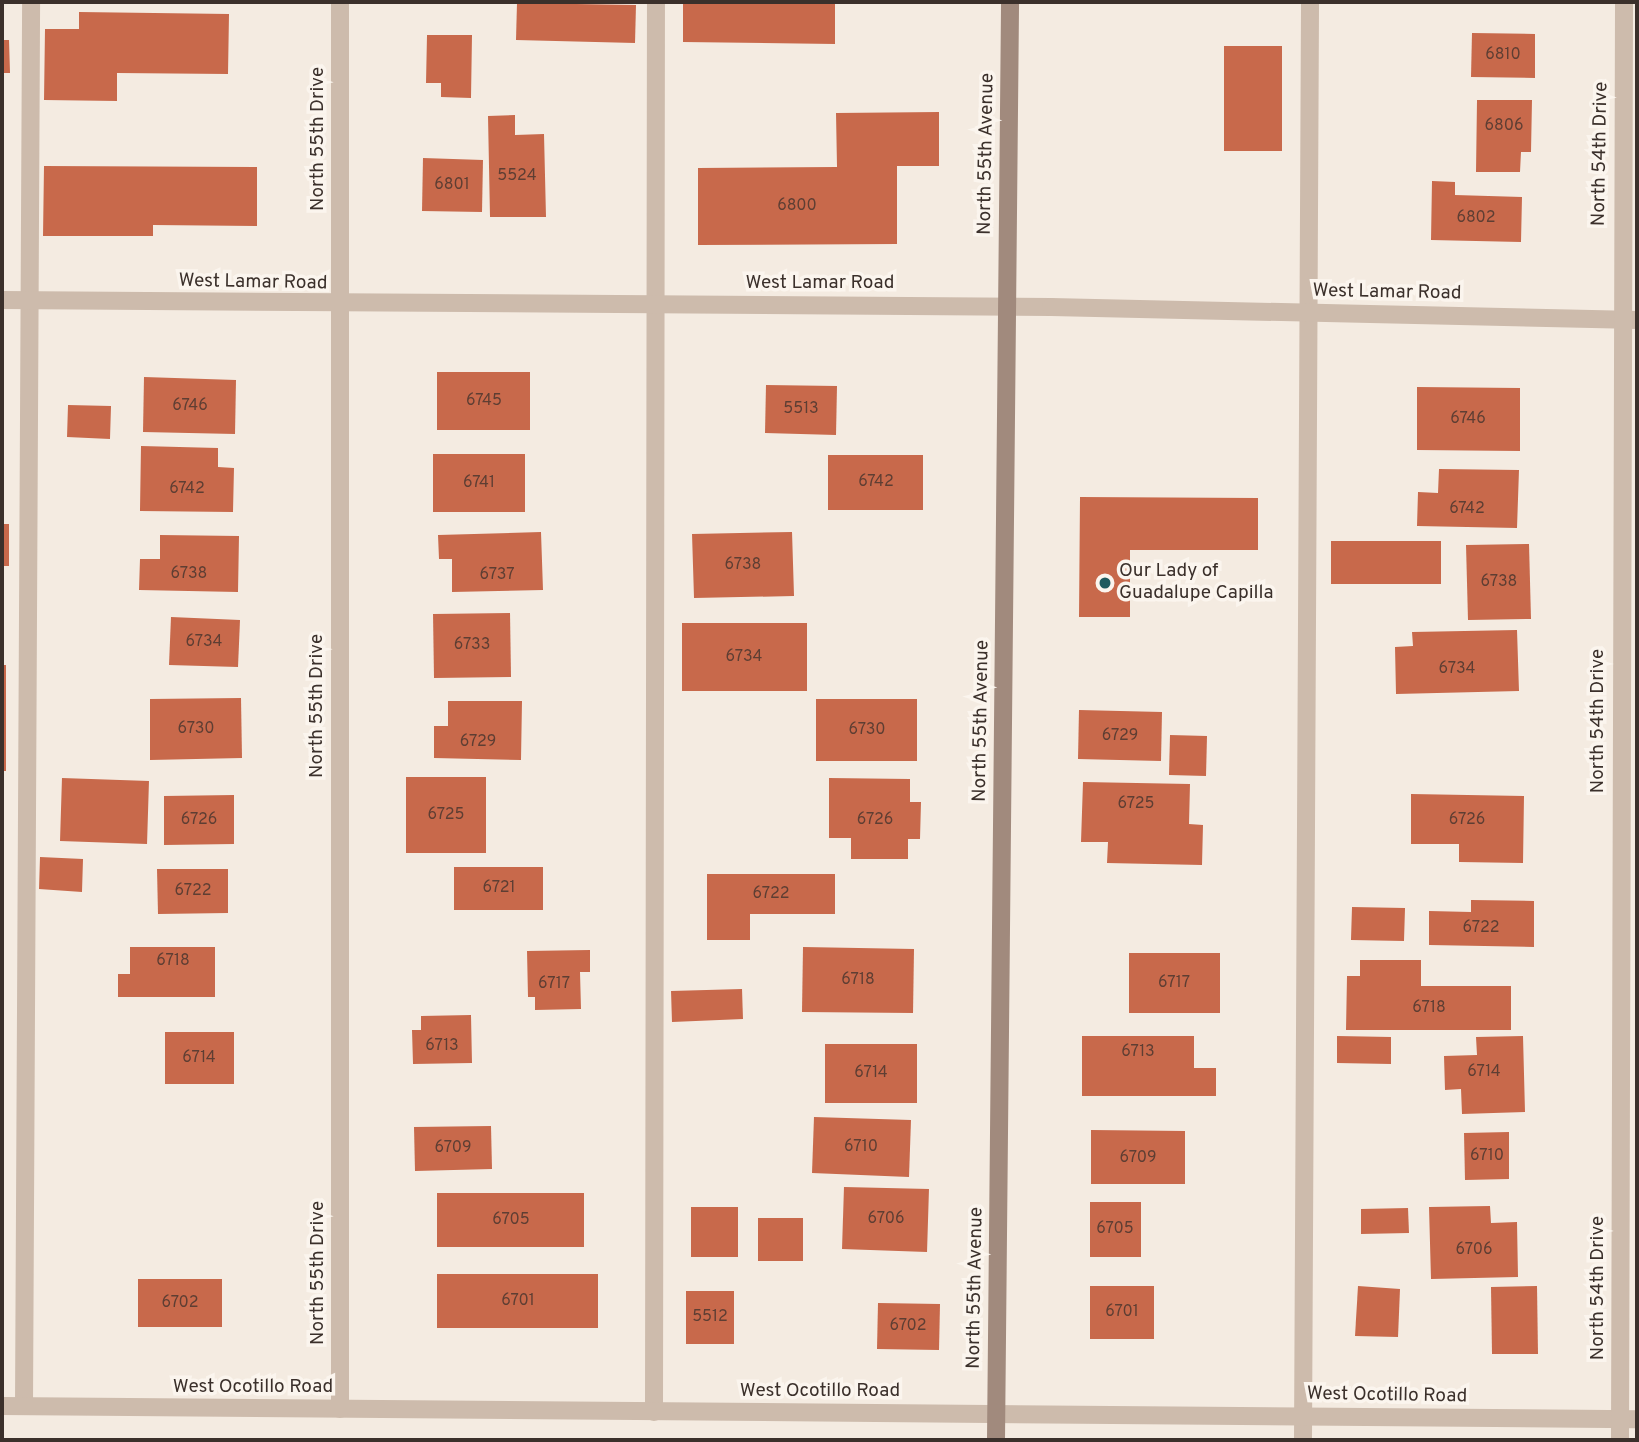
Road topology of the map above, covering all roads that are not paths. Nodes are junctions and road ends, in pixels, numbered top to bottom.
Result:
1 (32, 2) edge
2 (340, 2) edge
3 (656, 2) edge
4 (1010, 2) edge
5 (1310, 2) edge
6 (1624, 2) edge
7 (2, 300) edge
8 (30, 300) junction
9 (653, 304) junction
10 (340, 305) junction
11 (1008, 307) junction
12 (1309, 313) junction
13 (1629, 320) edge
14 (2, 1406) edge
15 (24, 1406) junction
16 (340, 1409) junction
17 (654, 1412) junction
18 (996, 1414) junction
19 (1303, 1416) junction
20 (1628, 1419) edge
21 (996, 1440) edge
22 (1303, 1440) edge
23 (1620, 1440) edge

1 - 8 street
2 - 10 street, North 55th Drive
3 - 9 street
4 - 11 street, North 55th Avenue
5 - 12 street
6 - 13 street, North 54th Drive
7 - 8 street, West Lamar Road
8 - 10 street, West Lamar Road
8 - 15 street
9 - 10 street, West Lamar Road
9 - 11 street, West Lamar Road
9 - 17 street
10 - 16 street, North 55th Drive
11 - 12 street, West Lamar Road
11 - 18 street, North 55th Avenue
12 - 13 street, West Lamar Road
12 - 19 street
13 - 20 street, North 54th Drive
14 - 15 street, West Ocotillo Road
15 - 16 street, West Ocotillo Road
16 - 17 street, West Ocotillo Road
17 - 18 street, West Ocotillo Road
18 - 19 street, West Ocotillo Road
18 - 21 street, North 55th Avenue
19 - 20 street, West Ocotillo Road
19 - 22 street
20 - 23 street, North 54th Drive

